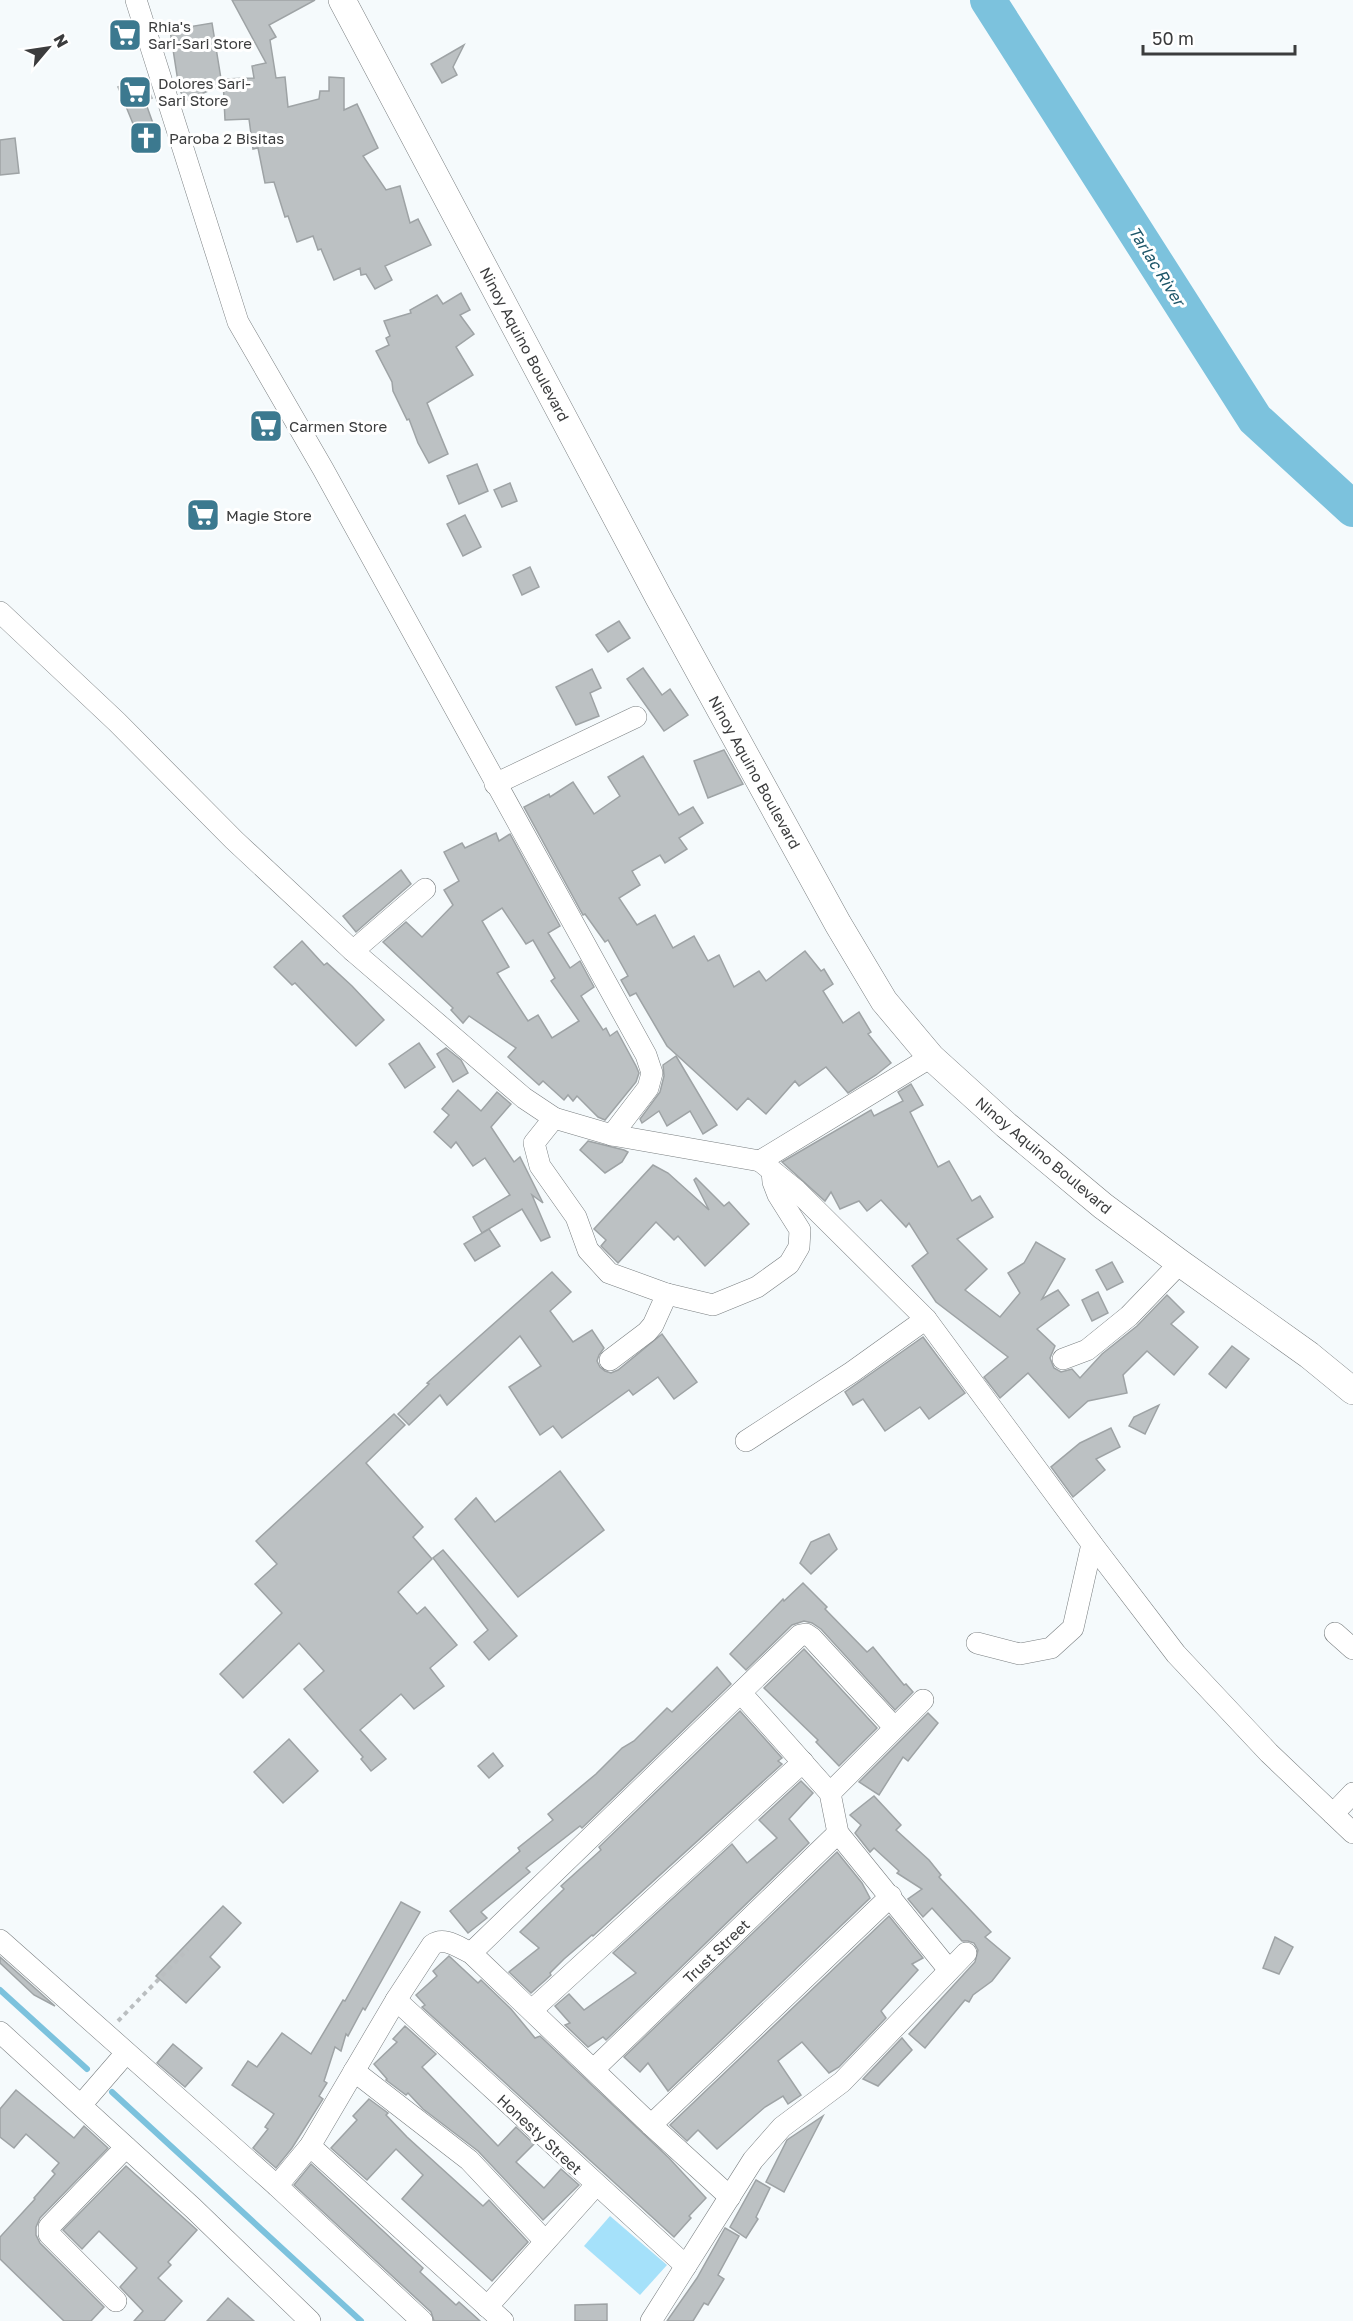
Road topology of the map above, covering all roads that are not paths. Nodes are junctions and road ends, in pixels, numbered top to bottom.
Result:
1 (136, 0) edge
2 (342, 0) edge
3 (0, 612) edge
4 (636, 717) dead end
5 (495, 784) junction
6 (425, 889) dead end
7 (353, 951) junction
8 (931, 1057) junction
9 (554, 1118) junction
10 (612, 1135) junction
11 (766, 1166) junction
12 (1179, 1263) junction
13 (667, 1294) junction
14 (926, 1319) junction
15 (1063, 1359) dead end
16 (610, 1360) dead end
17 (1353, 1391) edge
18 (746, 1441) dead end
19 (1092, 1545) junction
20 (1335, 1633) dead end
21 (977, 1643) dead end
22 (1353, 1649) edge
23 (741, 1693) junction
24 (923, 1700) dead end
25 (894, 1727) junction
26 (803, 1762) junction
27 (830, 1793) junction
28 (1353, 1793) edge
29 (1334, 1814) junction
30 (838, 1833) junction
31 (1353, 1833) edge
32 (891, 1896) junction
33 (0, 1940) edge
34 (471, 1953) junction
35 (966, 1953) dead end
36 (949, 1970) junction
37 (396, 2000) junction
38 (532, 2010) junction
39 (0, 2032) edge
40 (126, 2053) junction
41 (594, 2070) junction
42 (354, 2071) junction
43 (81, 2105) junction
44 (651, 2125) junction
45 (126, 2146) junction
46 (310, 2146) junction
47 (596, 2185) junction
48 (277, 2186) junction
49 (729, 2197) junction
50 (545, 2241) junction
51 (686, 2266) junction
52 (116, 2301) dead end
53 (495, 2314) edge
54 (310, 2321) edge
55 (422, 2321) edge
56 (651, 2321) edge

1 - 5 street
2 - 8 main road, Ninoy Aquino Boulevard
3 - 7 street
4 - 5 street
5 - 10 street
6 - 7 street
7 - 9 street
8 - 11 street
8 - 12 main road, Ninoy Aquino Boulevard
9 - 10 street
9 - 13 street
10 - 11 street
11 - 13 street
11 - 14 street
12 - 15 street
12 - 17 main road, Ninoy Aquino Boulevard
13 - 16 street
14 - 18 street
14 - 19 street
19 - 21 street
19 - 29 street
20 - 22 street
23 - 25 street
23 - 26 street
23 - 34 street
24 - 25 street
25 - 27 street
26 - 27 street
26 - 38 street
27 - 30 street
28 - 29 street
29 - 31 street
30 - 32 street
30 - 41 street, Trust Street
32 - 36 street
32 - 44 street
33 - 40 street
34 - 37 street
34 - 38 street
35 - 36 street
36 - 49 street
37 - 42 street
37 - 47 street, Honesty Street
38 - 41 street
39 - 43 street
40 - 43 street
40 - 48 street
41 - 44 street
42 - 46 street
42 - 50 street
43 - 45 street
44 - 49 street
45 - 52 street
45 - 54 street
46 - 48 street
46 - 53 street
47 - 50 street
47 - 51 street, Honesty Street
48 - 55 street
49 - 51 street
50 - 53 street
51 - 56 street

